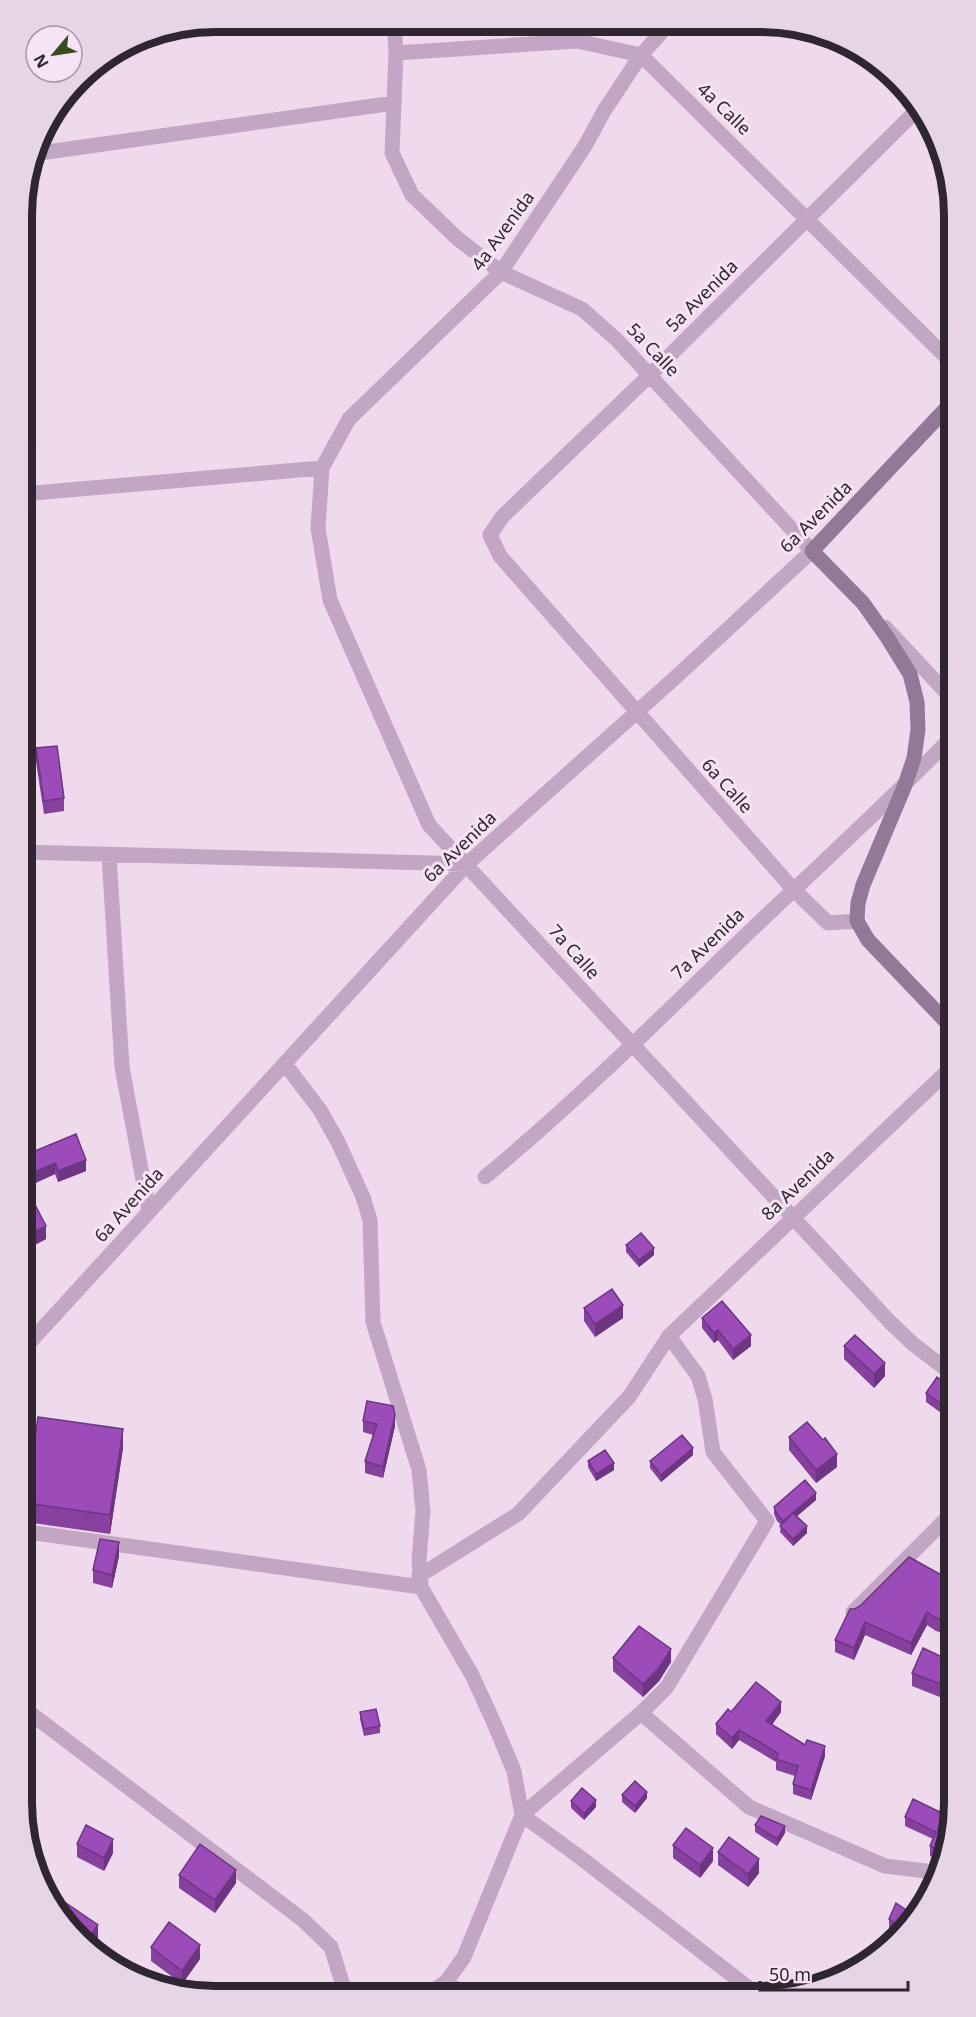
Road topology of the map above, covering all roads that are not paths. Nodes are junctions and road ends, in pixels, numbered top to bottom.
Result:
1 (395, 32) edge
2 (662, 32) edge
3 (396, 53) junction
4 (641, 55) junction
5 (394, 103) junction
6 (914, 112) edge
7 (42, 153) edge
8 (808, 219) junction
9 (501, 272) junction
10 (944, 355) edge
11 (651, 374) junction
12 (944, 411) edge
13 (322, 468) junction
14 (32, 493) edge
15 (490, 535) joint
16 (812, 551) junction
17 (863, 603) junction
18 (944, 690) edge
19 (636, 713) junction
20 (944, 745) edge
21 (905, 785) junction
22 (32, 852) edge
23 (109, 855) junction
24 (467, 864) junction
25 (793, 889) junction
26 (857, 921) junction
27 (944, 1019) edge
28 (632, 1045) junction
29 (285, 1064) junction
30 (944, 1074) edge
31 (485, 1177) dead end
32 (150, 1212) junction
33 (793, 1217) junction
34 (669, 1336) junction
35 (32, 1340) edge
36 (944, 1368) edge
37 (944, 1521) edge
38 (32, 1532) edge
39 (420, 1582) junction
40 (853, 1612) edge
41 (641, 1713) junction
42 (32, 1714) edge
43 (522, 1815) junction
44 (931, 1874) edge
45 (446, 1982) junction
46 (343, 1986) edge
47 (440, 1986) edge
48 (452, 1986) edge
49 (746, 1986) edge

1 - 3 street, 5a Calle
2 - 4 street, 4a Avenida
3 - 4 street
3 - 5 street, 5a Calle
4 - 8 street, 4a Calle
4 - 9 street, 4a Avenida
5 - 7 street
5 - 9 street, 5a Calle
6 - 8 street, 5a Avenida
8 - 10 street, 4a Calle
8 - 11 street, 5a Avenida
9 - 11 street, 5a Calle
9 - 13 street, 4a Avenida
11 - 15 street, 5a Avenida
11 - 16 street, 5a Calle
12 - 16 street, 6a Avenida
13 - 14 street
13 - 24 street, 7a Calle
15 - 19 street, 6a Calle
16 - 17 street, 5a Calle
16 - 19 street, 6a Avenida
17 - 18 street, 5a Calle
17 - 21 street
19 - 24 street, 6a Avenida
19 - 25 street, 6a Calle
20 - 21 street, 7a Avenida
21 - 25 street, 7a Avenida
21 - 26 street
22 - 23 street
23 - 24 street
23 - 32 street
24 - 28 street, 7a Calle
24 - 29 street, 6a Avenida
25 - 26 street, 6a Calle
25 - 28 street, 7a Avenida
26 - 27 street
28 - 31 street, 7a Avenida
28 - 33 street, 7a Calle
29 - 32 street, 6a Avenida
29 - 39 street
30 - 33 street, 8a Avenida
32 - 35 street, 6a Avenida
33 - 34 street, 8a Avenida
33 - 36 street, 7a Calle
34 - 39 street, 8a Avenida
34 - 41 street
37 - 40 street
38 - 39 street
39 - 43 street
41 - 43 street
41 - 44 street
42 - 46 street
43 - 45 street
43 - 49 street
45 - 47 street
45 - 48 street

